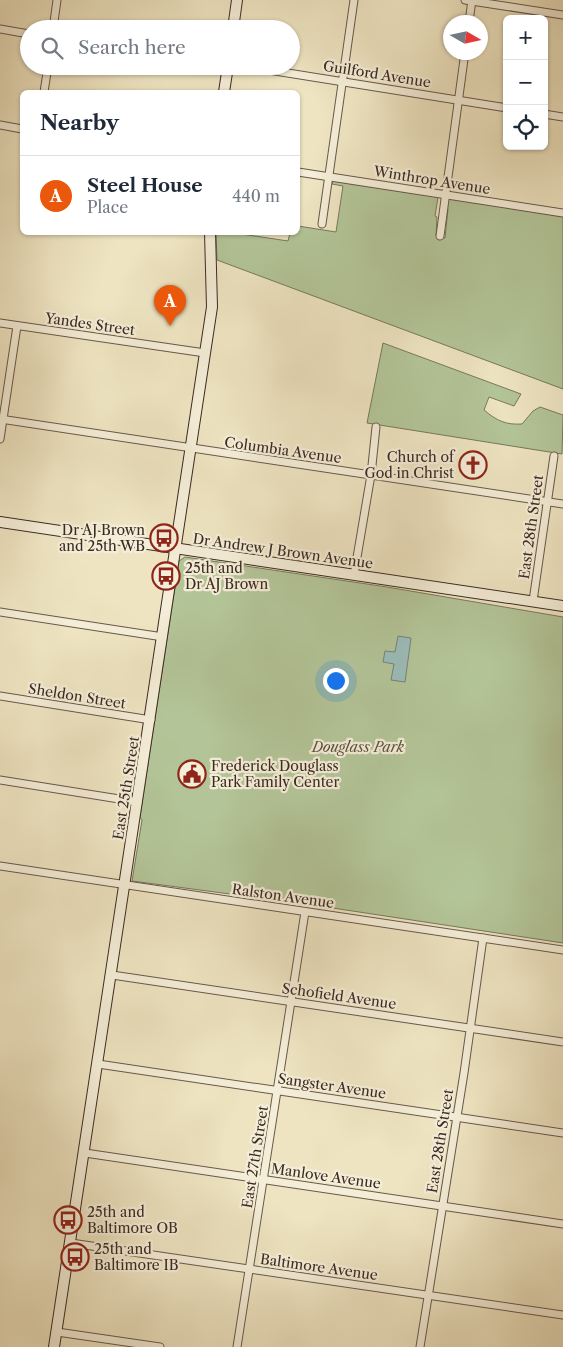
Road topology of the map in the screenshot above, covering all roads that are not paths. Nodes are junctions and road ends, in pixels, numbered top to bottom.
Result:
1 (57, 0) edge
2 (237, 0) edge
3 (354, 0) edge
4 (470, 0) edge
5 (469, 15) edge
6 (563, 15) edge
7 (54, 20) edge
8 (234, 20) edge
9 (0, 30) edge
10 (20, 33) edge
11 (464, 60) edge
12 (300, 74) edge
13 (47, 75) edge
14 (227, 75) edge
15 (343, 81) junction
16 (44, 90) edge
17 (224, 90) edge
18 (458, 100) junction
19 (503, 107) edge
20 (548, 115) edge
21 (563, 117) edge
22 (0, 125) edge
23 (20, 129) edge
24 (300, 172) edge
25 (329, 176) junction
26 (444, 195) junction
27 (563, 213) edge
28 (322, 224) dead end
29 (210, 235) edge
30 (440, 236) dead end
31 (0, 323) edge
32 (17, 326) junction
33 (205, 353) junction
34 (1, 419) edge
35 (376, 427) dead end
36 (0, 439) edge
37 (192, 449) junction
38 (554, 456) dead end
39 (371, 475) junction
40 (548, 501) junction
41 (563, 504) edge
42 (0, 522) edge
43 (176, 549) junction
44 (354, 575) junction
45 (533, 601) junction
46 (563, 606) edge
47 (0, 612) edge
48 (163, 637) junction
49 (0, 696) edge
50 (151, 720) junction
51 (0, 780) edge
52 (138, 802) junction
53 (0, 866) edge
54 (126, 885) junction
55 (305, 912) junction
56 (483, 938) junction
57 (563, 950) edge
58 (112, 975) junction
59 (292, 1002) junction
60 (470, 1028) junction
61 (563, 1042) edge
62 (98, 1064) junction
63 (278, 1091) junction
64 (456, 1117) junction
65 (563, 1133) edge
66 (85, 1153) junction
67 (264, 1180) junction
68 (442, 1206) junction
69 (563, 1224) edge
70 (71, 1242) junction
71 (250, 1269) junction
72 (428, 1295) junction
73 (563, 1315) edge
74 (57, 1332) junction
75 (54, 1347) edge
76 (160, 1347) edge
77 (237, 1347) edge
78 (420, 1347) edge

1 - 7 street
2 - 8 street
3 - 15 street
4 - 5 street
4 - 6 street
9 - 10 street
11 - 18 street
12 - 15 street, Guilford Avenue
13 - 16 street
14 - 17 street
15 - 18 street, Guilford Avenue
15 - 25 street
18 - 19 street, Guilford Avenue
18 - 26 street
20 - 21 street
22 - 23 street
24 - 25 street, Winthrop Avenue
25 - 26 street, Winthrop Avenue
25 - 28 street
26 - 27 street, Winthrop Avenue
26 - 30 street
29 - 33 street, East 25th Street
31 - 32 street, Yandes Street
32 - 33 street, Yandes Street
32 - 34 street
33 - 37 street, East 25th Street
34 - 36 street
34 - 37 street, Columbia Avenue
35 - 39 street
37 - 39 street, Columbia Avenue
37 - 43 street, East 25th Street
38 - 40 street, East 28th Street
39 - 40 street, Columbia Avenue
39 - 44 street
40 - 41 street, Columbia Avenue
40 - 45 street, East 28th Street
42 - 43 street, Dr Andrew J Brown Avenue
43 - 44 street, Dr Andrew J Brown Avenue
43 - 48 street, East 25th Street
44 - 45 street, Dr Andrew J Brown Avenue
45 - 46 street, Dr Andrew J Brown Avenue
47 - 48 street
48 - 50 street, East 25th Street
49 - 50 street, Sheldon Street
50 - 52 street, East 25th Street
51 - 52 street
52 - 54 street, East 25th Street
53 - 54 street, Ralston Avenue
54 - 55 street, Ralston Avenue
54 - 58 street, East 25th Street
55 - 56 street, Ralston Avenue
55 - 59 street, East 27th Street
56 - 57 street, Ralston Avenue
56 - 60 street, East 28th Street
58 - 59 street, Schofield Avenue
58 - 62 street, East 25th Street
59 - 60 street, Schofield Avenue
59 - 63 street, East 27th Street
60 - 61 street, Schofield Avenue
60 - 64 street, East 28th Street
62 - 63 street, Sangster Avenue
62 - 66 street, East 25th Street
63 - 64 street, Sangster Avenue
63 - 67 street, East 27th Street
64 - 65 street, Sangster Avenue
64 - 68 street, East 28th Street
66 - 67 street, Manlove Avenue
66 - 70 street, East 25th Street
67 - 68 street, Manlove Avenue
67 - 71 street, East 27th Street
68 - 69 street, Manlove Avenue
68 - 72 street, East 28th Street
70 - 71 street, Baltimore Avenue
70 - 74 street, East 25th Street
71 - 72 street, Baltimore Avenue
71 - 77 street, East 27th Street
72 - 73 street, Baltimore Avenue
72 - 78 street, East 28th Street
74 - 75 street, East 25th Street
74 - 76 street

